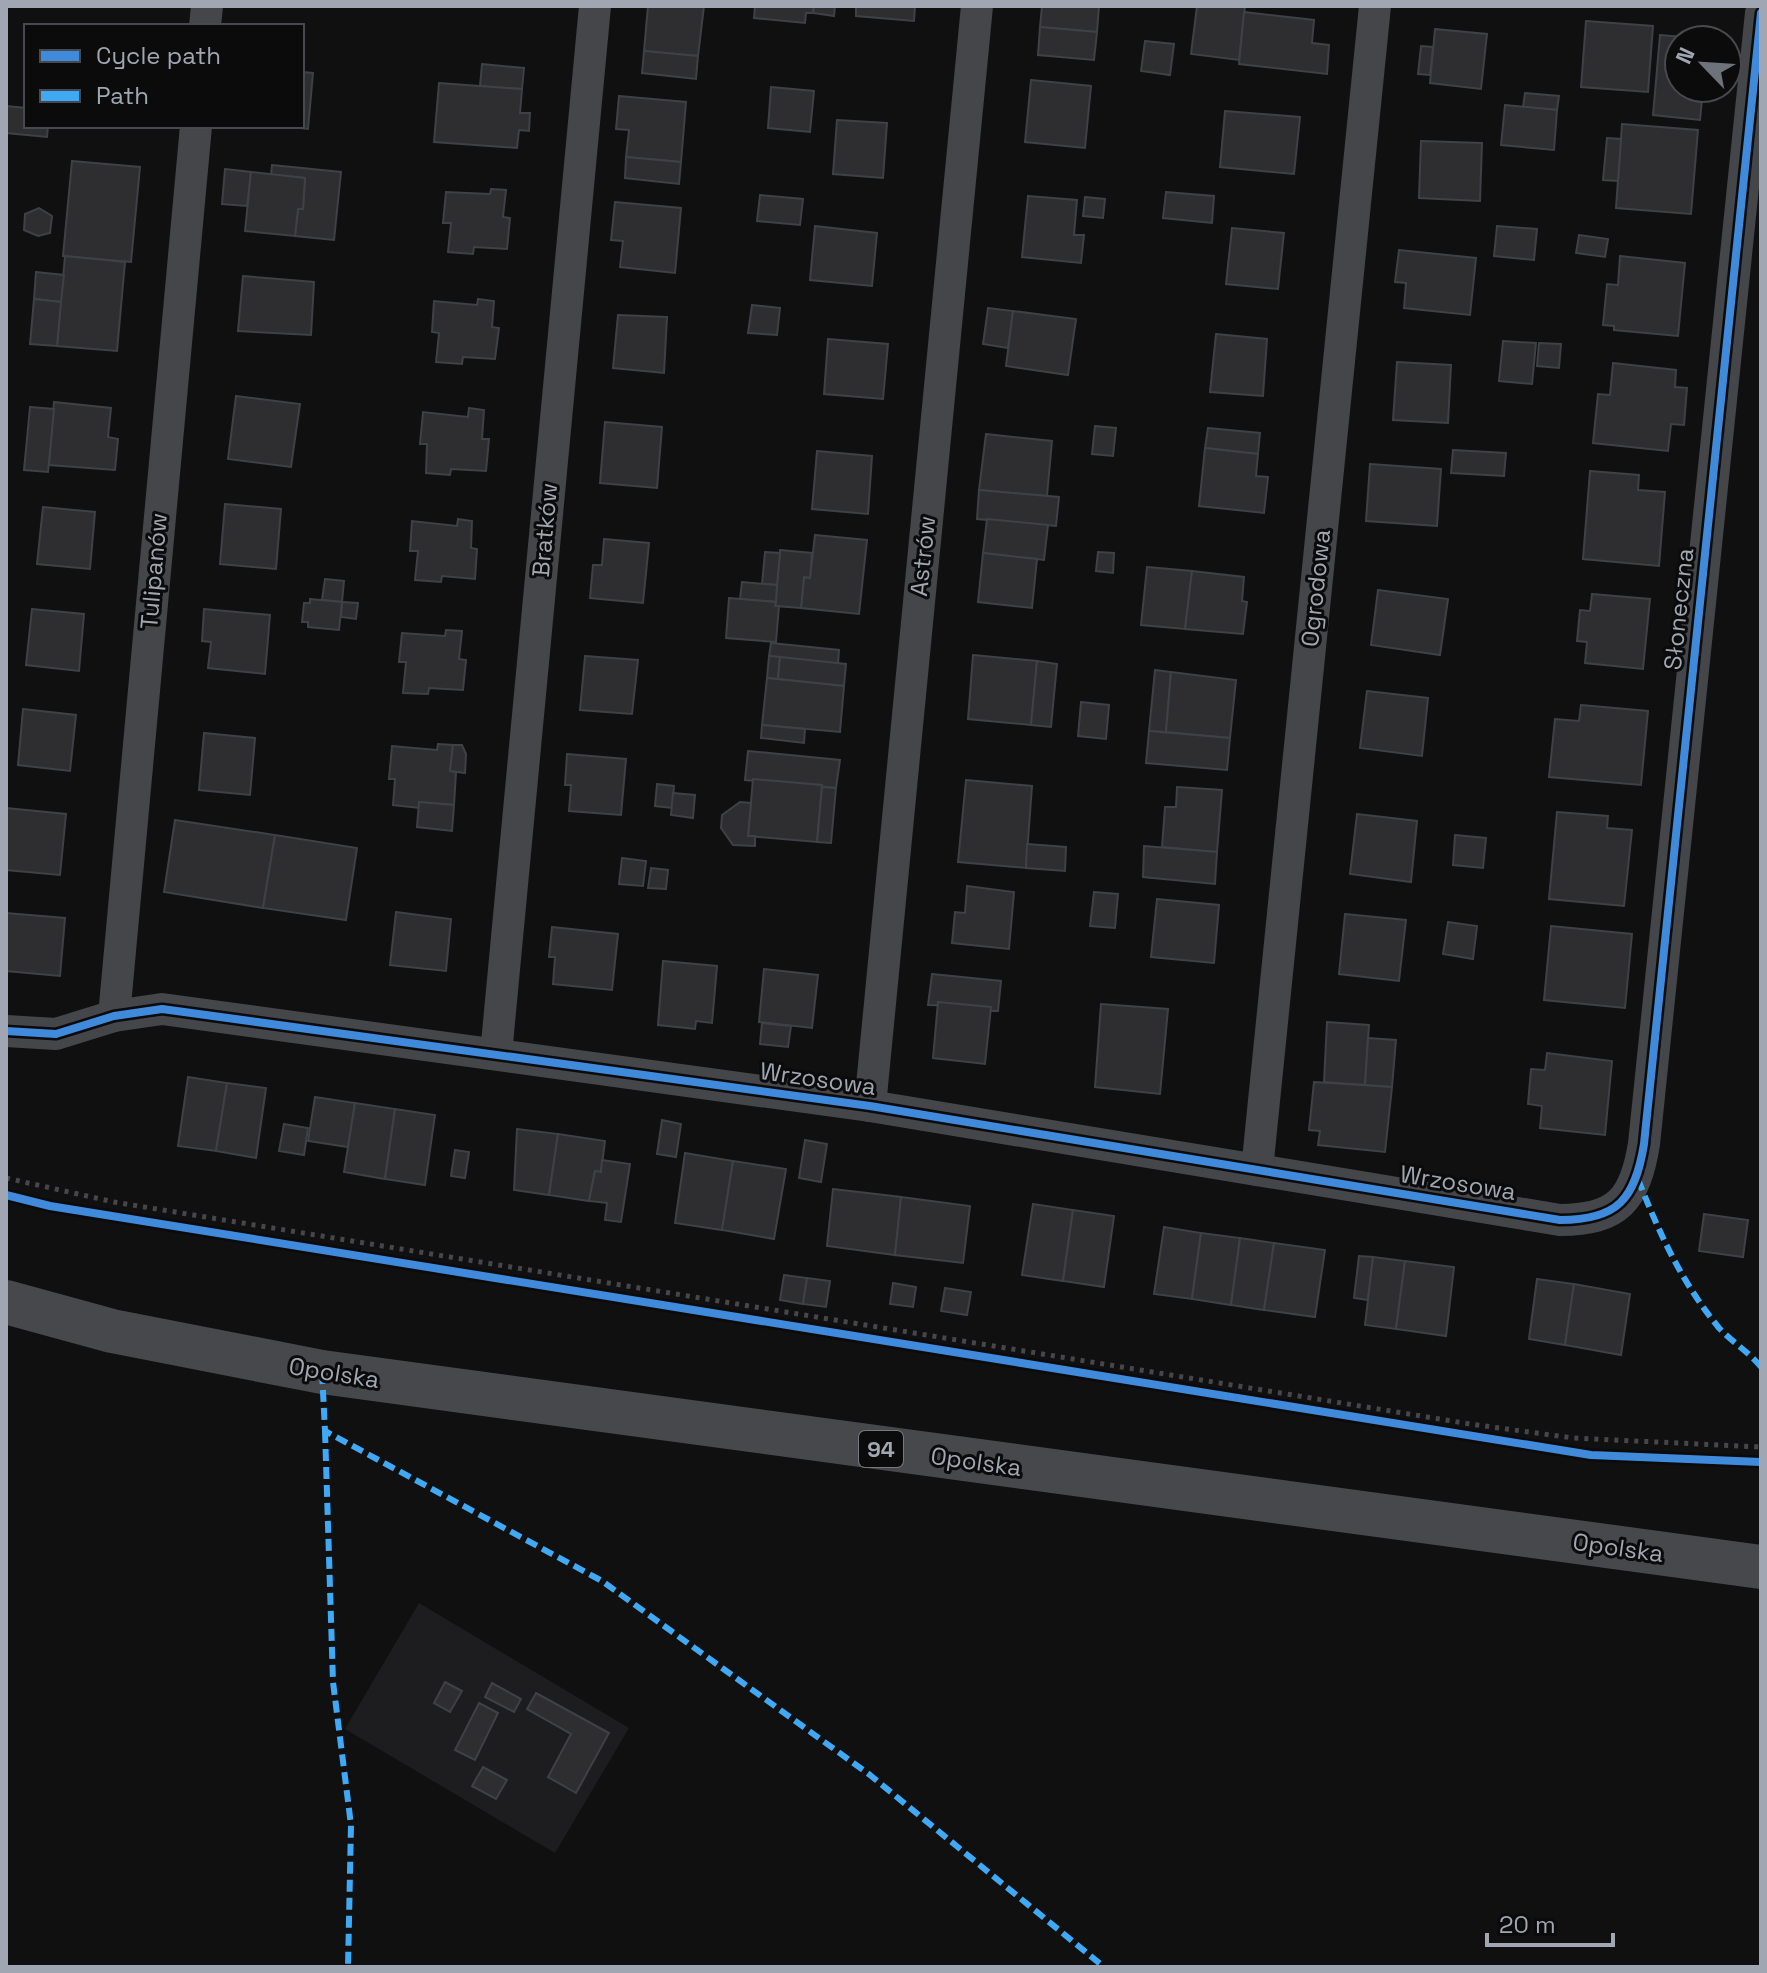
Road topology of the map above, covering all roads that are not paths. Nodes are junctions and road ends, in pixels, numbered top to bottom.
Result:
1 (595, 6) edge
2 (977, 6) edge
3 (1375, 6) edge
4 (1761, 13) edge
5 (196, 128) edge
6 (114, 1016) junction
7 (6, 1031) edge
8 (496, 1054) junction
9 (870, 1106) junction
10 (1257, 1170) junction
11 (1620, 1205) joint
12 (6, 1302) edge
13 (1761, 1567) edge

1 - 8 street, Bratków
2 - 9 street, Astrów
3 - 10 street, Ogrodowa
4 - 11 street, Słoneczna
5 - 6 street, Tulipanów
6 - 7 street, Wrzosowa
6 - 8 street, Wrzosowa
8 - 9 street, Wrzosowa
9 - 10 street, Wrzosowa
10 - 11 street, Wrzosowa
12 - 13 main road, Opolska / 94

